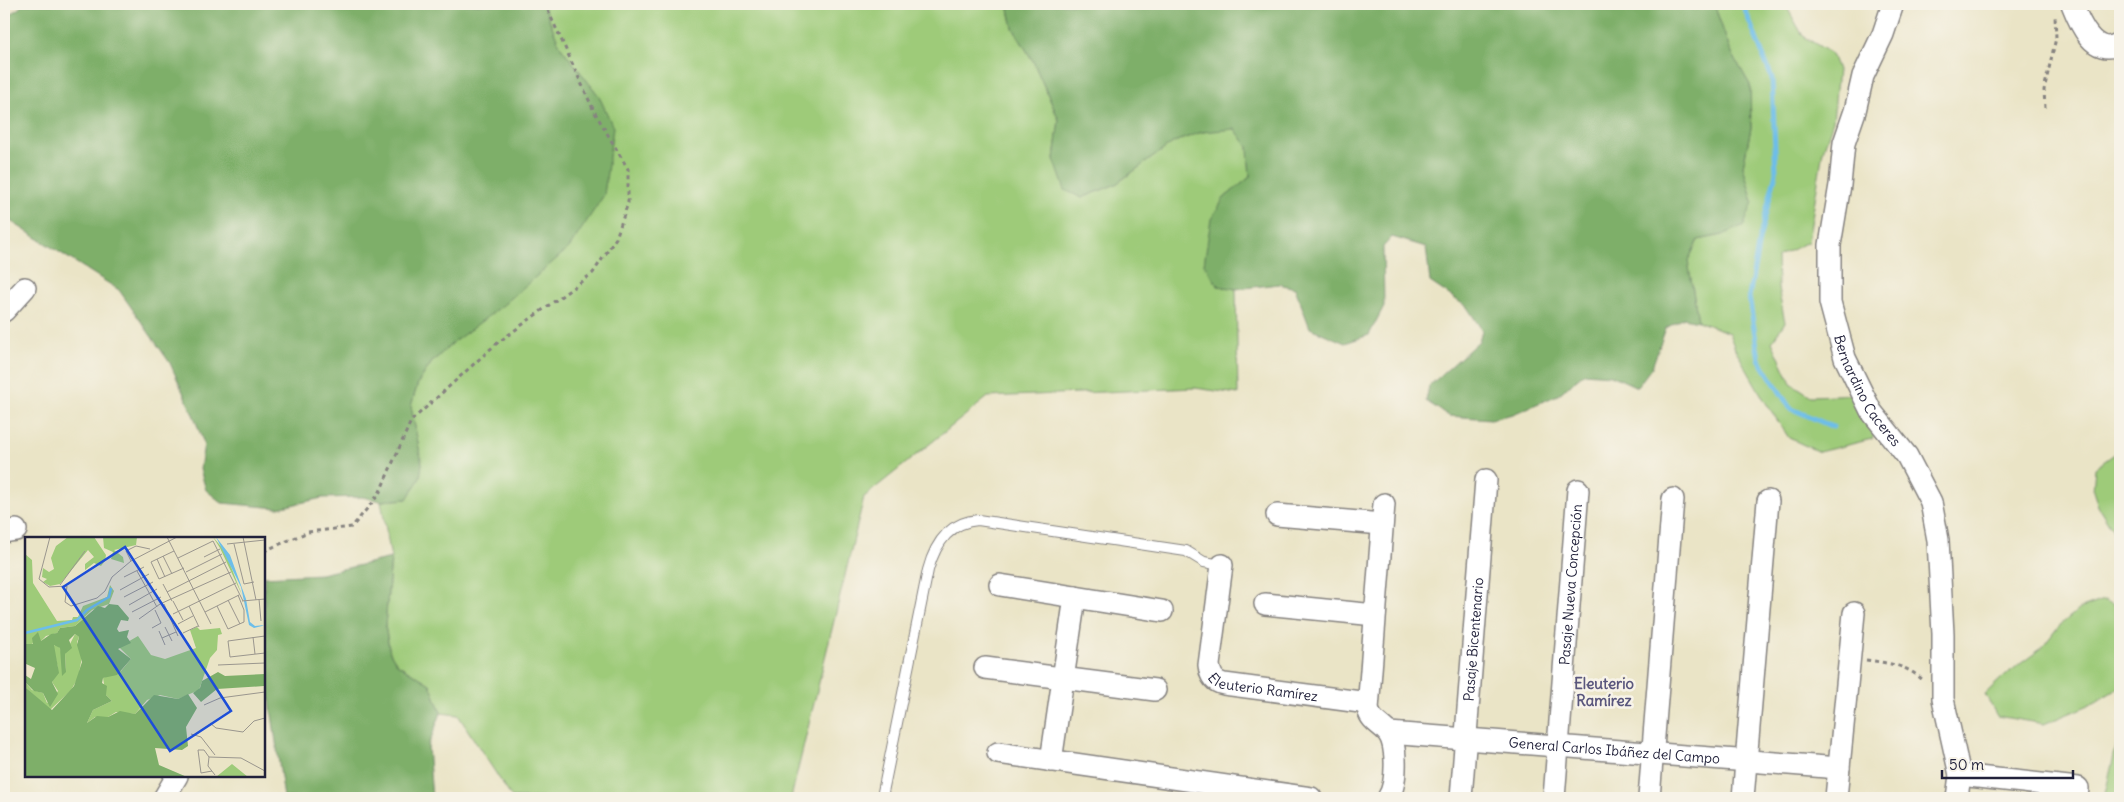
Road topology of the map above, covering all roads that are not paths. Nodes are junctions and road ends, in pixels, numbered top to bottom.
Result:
1 (1893, 4) edge
2 (2064, 9) edge
3 (2120, 43) edge
4 (25, 288) dead end
5 (4, 311) edge
6 (1486, 480) dead end
7 (1578, 490) dead end
8 (1673, 499) dead end
9 (1768, 501) dead end
10 (1277, 515) dead end
11 (1222, 565) joint
12 (1000, 586) dead end
13 (1075, 597) junction
14 (1265, 604) dead end
15 (1162, 610) dead end
16 (1854, 613) dead end
17 (1375, 615) junction
18 (986, 668) dead end
19 (1063, 678) junction
20 (1155, 690) dead end
21 (1368, 703) junction
22 (1389, 733) junction
23 (1466, 739) junction
24 (1558, 746) junction
25 (998, 754) dead end
26 (1653, 754) junction
27 (1051, 761) junction
28 (1746, 761) junction
29 (1839, 768) junction
30 (1960, 775) junction
31 (176, 777) edge
32 (2077, 793) edge
33 (164, 798) edge
34 (885, 798) edge
35 (1312, 798) edge
36 (1388, 798) edge
37 (1461, 798) edge
38 (1554, 798) edge
39 (1649, 798) edge
40 (1743, 798) edge
41 (1836, 798) edge
42 (1957, 798) edge

1 - 30 street, Bernardino Caceres
2 - 3 street
4 - 5 street
6 - 23 street, Pasaje Bicentenario
7 - 24 street, Pasaje Nueva Concepción
8 - 26 street
9 - 28 street
10 - 17 street
11 - 21 street, Eleuterio Ramírez
11 - 34 lane
12 - 13 street
13 - 15 street
13 - 19 street
14 - 17 street
16 - 29 street
17 - 21 street
18 - 19 street
19 - 20 street
19 - 27 street
21 - 22 street
22 - 23 street, General Carlos Ibáñez del Campo
22 - 36 street
23 - 24 street, General Carlos Ibáñez del Campo
23 - 37 street, Pasaje Bicentenario
24 - 26 street, General Carlos Ibáñez del Campo
24 - 38 street, Pasaje Nueva Concepción
25 - 27 street
26 - 28 street, General Carlos Ibáñez del Campo
26 - 39 street
27 - 35 street
28 - 29 street, General Carlos Ibáñez del Campo
28 - 40 street
29 - 41 street
30 - 32 street
30 - 42 street
31 - 33 street

